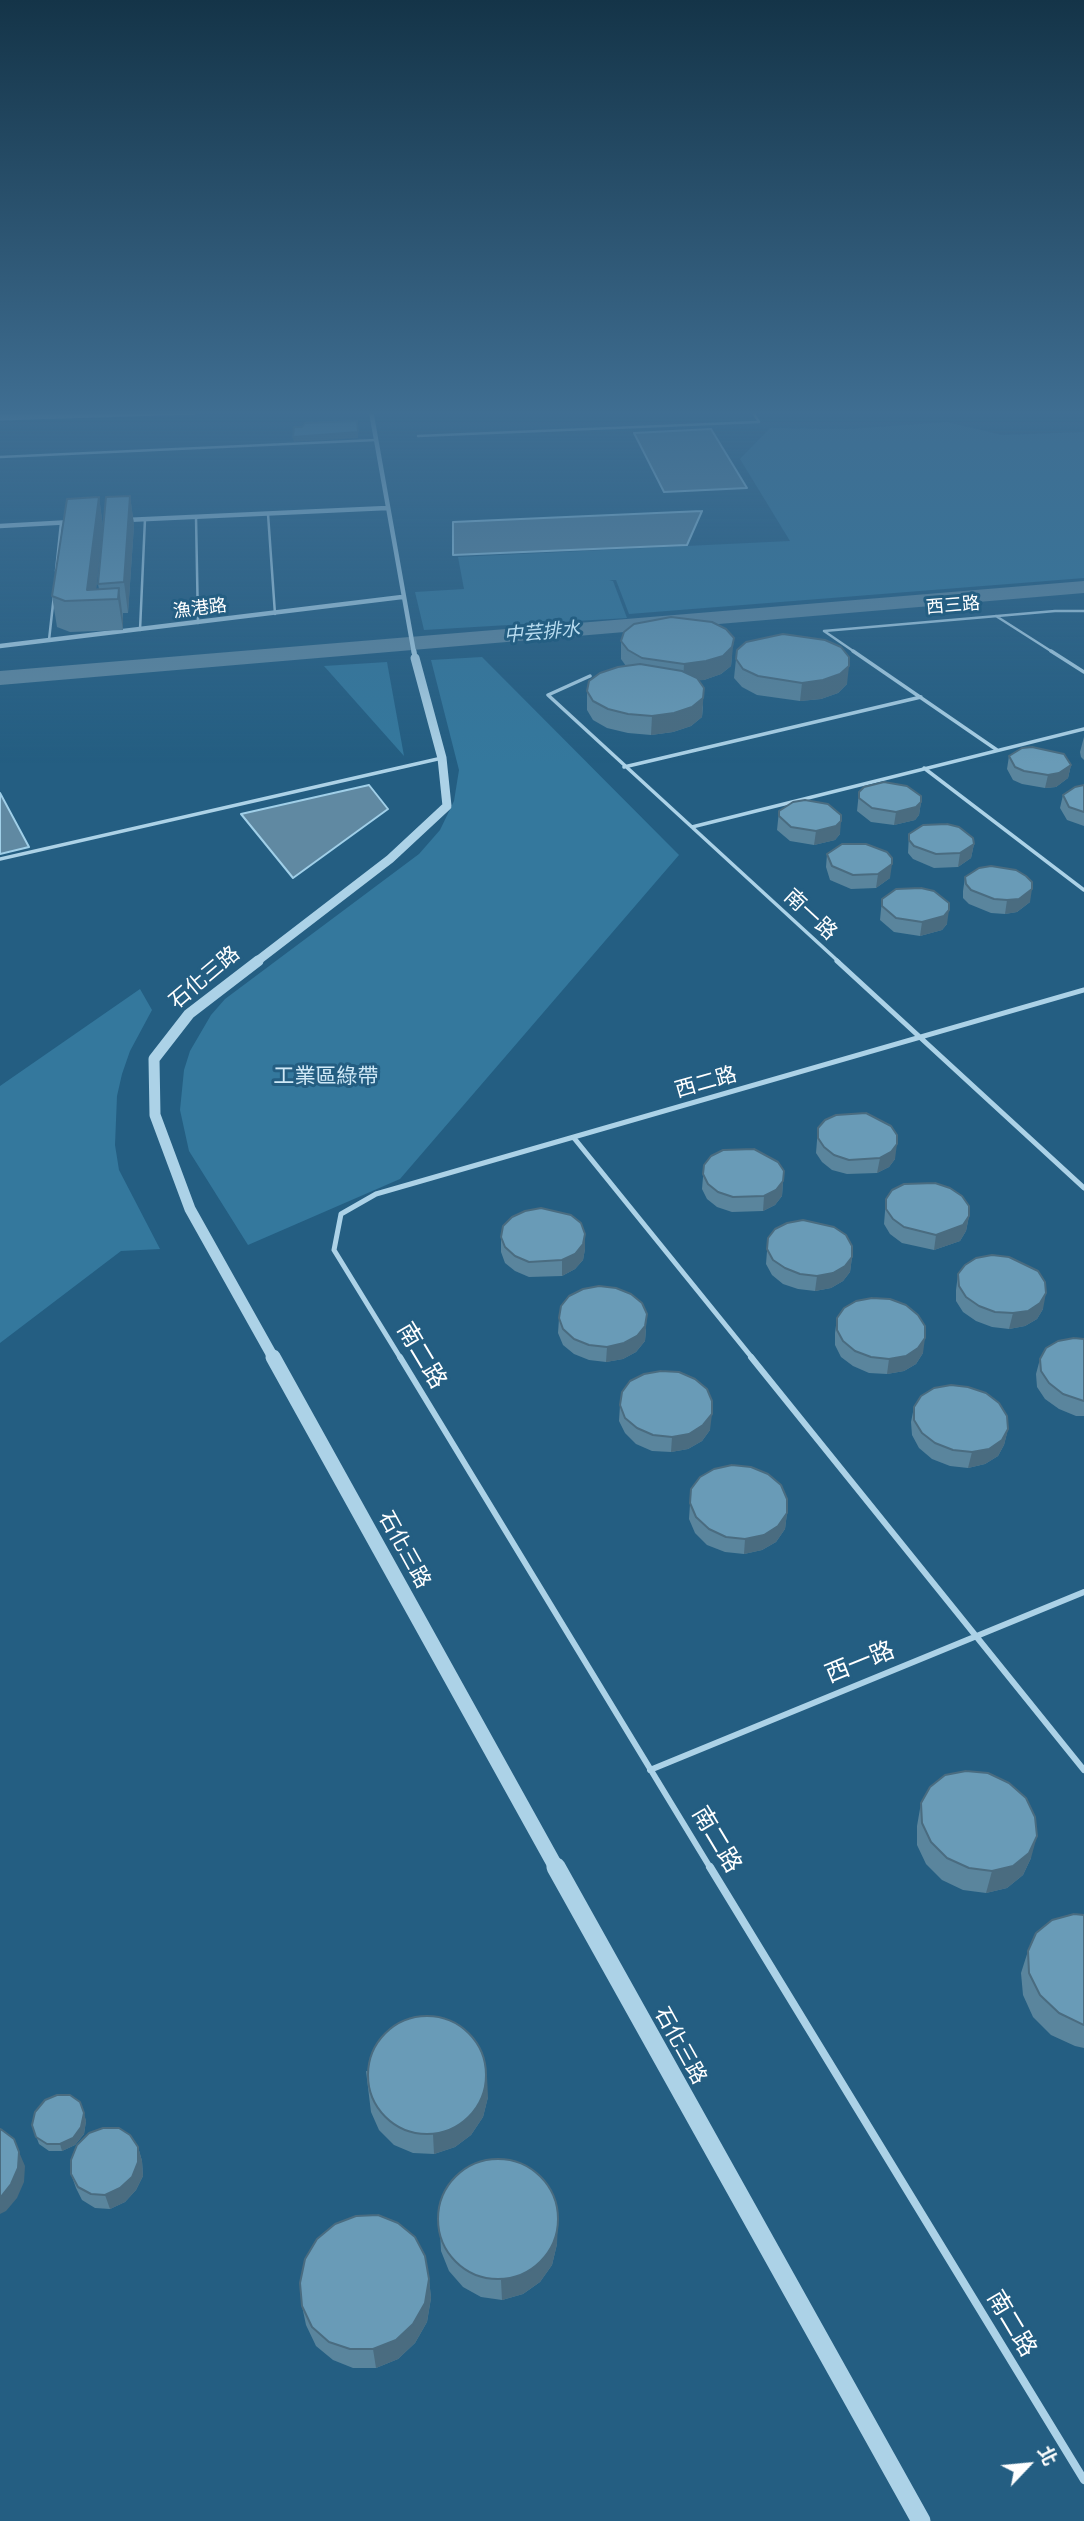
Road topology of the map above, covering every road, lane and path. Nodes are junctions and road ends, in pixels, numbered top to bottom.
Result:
1 (60, 529) edge
2 (145, 529) edge
3 (196, 529) edge
4 (269, 529) edge
5 (390, 529) edge
6 (56, 575) edge
7 (54, 588) edge
8 (402, 597) junction
9 (1084, 611) edge
10 (275, 614) junction
11 (996, 616) junction
12 (198, 623) junction
13 (140, 630) junction
14 (49, 640) junction
15 (0, 646) edge
16 (415, 658) joint
17 (1084, 665) edge
18 (1077, 667) junction
19 (1084, 672) edge
20 (590, 676) edge
21 (921, 697) junction
22 (1084, 729) edge
23 (997, 750) junction
24 (442, 758) junction
25 (624, 767) junction
26 (924, 768) junction
27 (692, 827) junction
28 (0, 859) edge
29 (1084, 890) edge
30 (1084, 990) edge
31 (920, 1038) junction
32 (575, 1138) junction
33 (1084, 1188) edge
34 (341, 1214) joint
35 (1084, 1592) edge
36 (976, 1636) junction
37 (650, 1770) junction
38 (1084, 1770) edge
39 (1084, 2480) edge
40 (921, 2521) edge

1 - 6 lane
2 - 13 lane
3 - 12 lane
4 - 10 lane
5 - 8 street
7 - 14 lane
8 - 10 street, 漁港路
8 - 16 street
9 - 11 lane, 西三路
10 - 12 street, 漁港路
11 - 18 lane
11 - 21 lane, 西三路
12 - 13 street, 漁港路
13 - 14 street, 漁港路
14 - 15 street, 漁港路
16 - 24 street, 石化三路
17 - 18 lane
18 - 19 lane
20 - 25 lane, 南一路
21 - 23 lane
21 - 25 lane
22 - 23 lane
23 - 26 lane
24 - 28 lane
24 - 40 street, 石化三路
25 - 27 lane, 南一路
26 - 27 lane
26 - 29 lane
27 - 31 lane, 南一路
30 - 31 lane, 西二路
31 - 32 lane, 西二路
31 - 33 lane, 南一路
32 - 34 lane, 西二路
32 - 36 lane
34 - 37 lane, 南二路
35 - 36 lane, 西一路
36 - 37 lane, 西一路
36 - 38 lane
37 - 39 lane, 南二路

